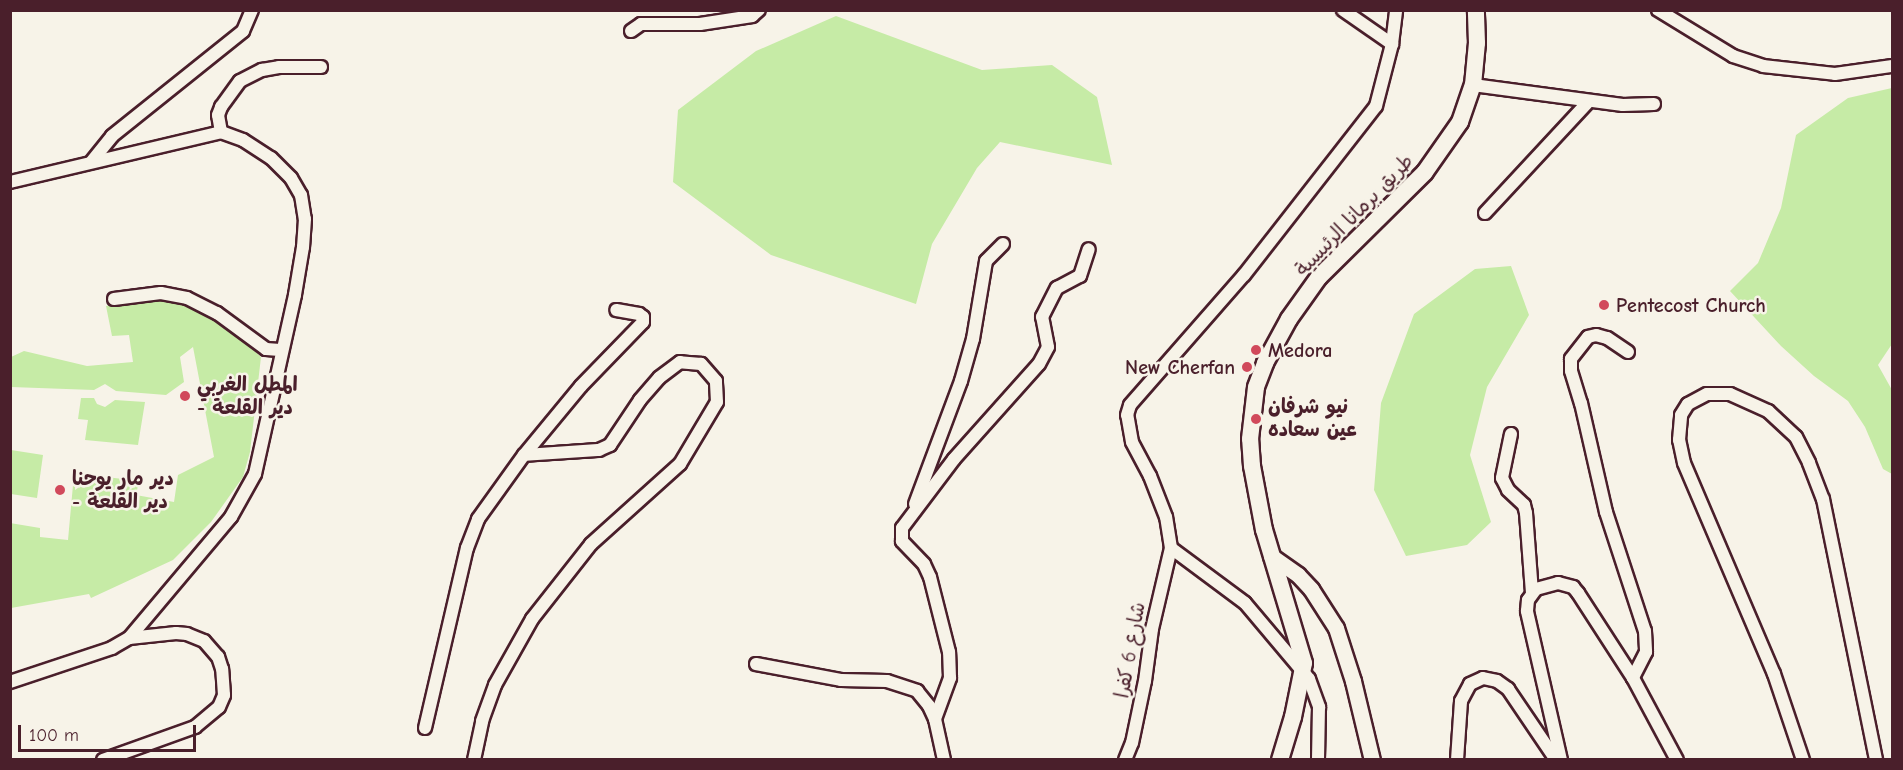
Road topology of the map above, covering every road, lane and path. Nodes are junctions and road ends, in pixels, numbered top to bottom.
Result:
1 (252, 10) edge
2 (759, 10) edge
3 (1343, 10) edge
4 (1396, 10) edge
5 (1476, 10) edge
6 (1658, 10) edge
7 (631, 31) dead end
8 (1392, 44) junction
9 (1893, 66) edge
10 (321, 67) dead end
11 (1473, 85) junction
12 (1589, 101) junction
13 (1654, 104) dead end
14 (221, 132) junction
15 (92, 161) junction
16 (10, 182) edge
17 (1485, 213) dead end
18 (1003, 244) dead end
19 (1089, 249) dead end
20 (114, 299) dead end
21 (616, 310) dead end
22 (280, 350) junction
23 (1628, 352) dead end
24 (1511, 434) dead end
25 (524, 455) junction
26 (913, 514) junction
27 (1171, 548) junction
28 (1271, 556) junction
29 (1532, 593) junction
30 (129, 638) junction
31 (756, 664) dead end
32 (1303, 670) junction
33 (1633, 678) junction
34 (10, 682) edge
35 (935, 718) junction
36 (425, 728) dead end
37 (103, 759) edge
38 (474, 759) edge
39 (944, 759) edge
40 (1125, 759) edge
41 (1280, 759) edge
42 (1318, 759) edge
43 (1372, 759) edge
44 (1457, 759) edge
45 (1556, 759) edge
46 (1561, 759) edge
47 (1677, 759) edge
48 (1803, 759) edge
49 (1876, 759) edge

1 - 15 street
2 - 7 street
3 - 8 street
4 - 8 street
5 - 11 main road, طريق برمانا الرئيسية
6 - 9 street
8 - 27 street
10 - 14 street
11 - 12 street
11 - 28 main road, طريق برمانا الرئيسية
12 - 13 street
12 - 17 street
14 - 15 street
14 - 22 street
15 - 16 street
18 - 26 street
19 - 26 street
20 - 22 street
21 - 25 street
22 - 30 street
23 - 33 street
24 - 29 street
25 - 36 street
25 - 38 street
26 - 35 street
27 - 32 street
27 - 40 street, شارع 6 كفرا
28 - 32 main road, طريق برمانا الرئيسية
28 - 43 street
29 - 33 street
29 - 46 street
30 - 34 street
30 - 37 street
31 - 35 street
32 - 41 main road, طريق برمانا الرئيسية
32 - 42 street
33 - 47 street
35 - 39 street
44 - 45 street
48 - 49 street

